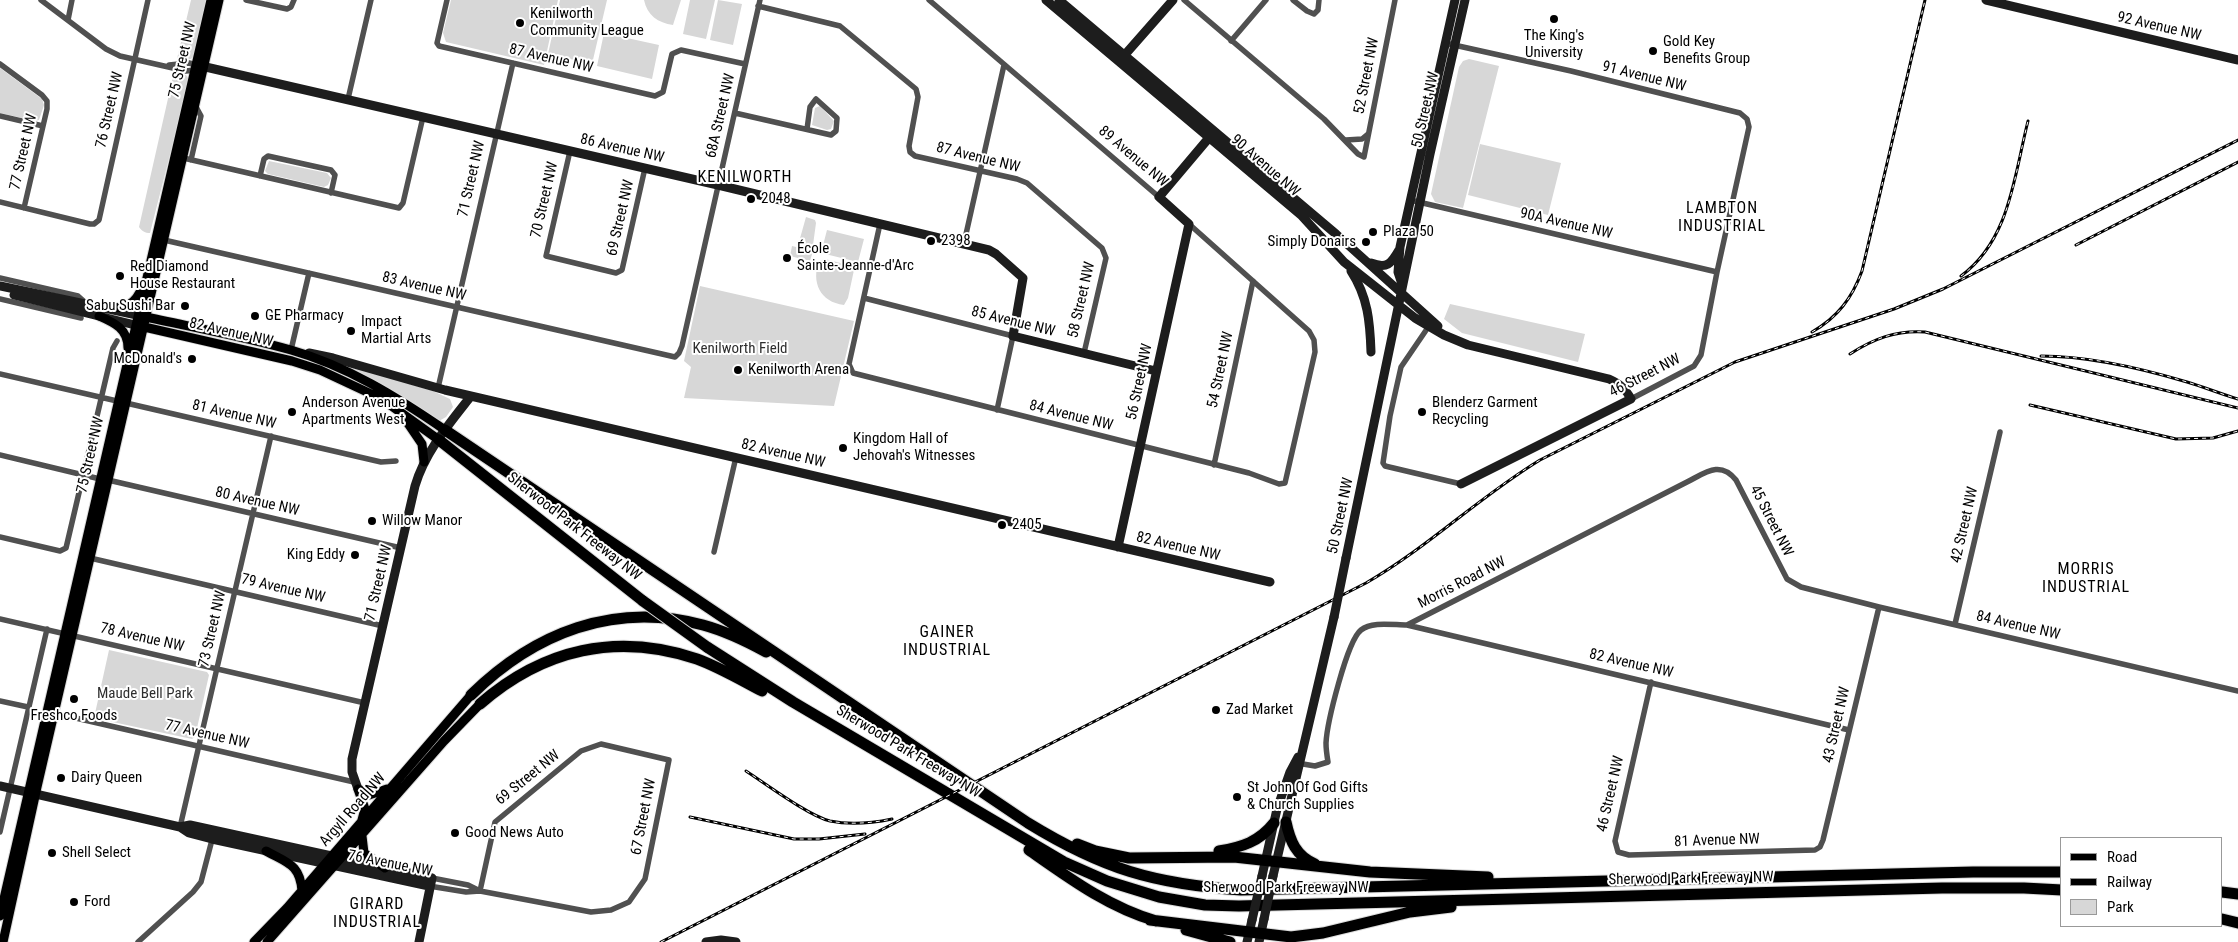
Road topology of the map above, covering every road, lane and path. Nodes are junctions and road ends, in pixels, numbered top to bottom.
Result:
1 (41, 0) edge
2 (72, 0) edge
3 (148, 0) edge
4 (211, 0) edge
5 (219, 0) edge
6 (246, 0) edge
7 (294, 0) edge
8 (371, 0) edge
9 (447, 0) edge
10 (928, 0) edge
11 (1046, 0) edge
12 (1059, 0) edge
13 (1173, 0) edge
14 (1184, 0) edge
15 (1266, 0) edge
16 (1294, 0) edge
17 (1319, 0) edge
18 (1395, 0) edge
19 (1454, 0) edge
20 (1465, 0) edge
21 (1986, 0) edge
22 (759, 3) edge
23 (68, 20) junction
24 (1231, 41) junction
25 (1445, 43) junction
26 (1455, 46) junction
27 (134, 58) junction
28 (1122, 58) junction
29 (2238, 60) edge
30 (513, 63) junction
31 (0, 64) edge
32 (745, 64) junction
33 (1004, 64) junction
34 (198, 67) junction
35 (348, 99) junction
36 (735, 113) junction
37 (0, 116) edge
38 (422, 117) junction
39 (1747, 119) joint
40 (43, 126) junction
41 (807, 129) junction
42 (497, 134) junction
43 (1212, 134) junction
44 (1368, 134) junction
45 (1346, 140) junction
46 (570, 151) junction
47 (183, 158) junction
48 (645, 168) junction
49 (980, 170) junction
50 (260, 176) junction
51 (718, 185) junction
52 (331, 193) junction
53 (1159, 196) junction
54 (1410, 200) junction
55 (0, 202) edge
56 (1421, 203) junction
57 (24, 208) junction
58 (880, 224) junction
59 (1189, 224) junction
60 (164, 240) junction
61 (964, 244) junction
62 (1400, 247) junction
63 (1105, 252) joint
64 (1368, 262) junction
65 (1347, 264) junction
66 (1716, 272) junction
67 (309, 273) junction
68 (620, 273) joint
69 (0, 278) edge
70 (1253, 281) junction
71 (145, 282) junction
72 (0, 286) edge
73 (1402, 288) junction
74 (0, 291) edge
75 (864, 298) junction
76 (0, 299) edge
77 (87, 304) junction
78 (1398, 306) junction
79 (456, 307) junction
80 (100, 312) junction
81 (82, 318) dead end
82 (141, 321) junction
83 (1430, 324) junction
84 (1013, 336) junction
85 (117, 341) dead end
86 (292, 350) junction
87 (1371, 352) dead end
88 (1084, 353) junction
89 (678, 354) joint
90 (127, 362) junction
91 (1156, 371) junction
92 (0, 374) edge
93 (438, 388) junction
94 (471, 396) junction
95 (102, 397) junction
96 (1631, 399) junction
97 (122, 402) junction
98 (399, 410) junction
99 (997, 410) junction
100 (446, 430) junction
101 (2000, 432) dead end
102 (271, 436) junction
103 (439, 440) junction
104 (1140, 446) junction
105 (0, 455) edge
106 (736, 457) junction
107 (396, 461) dead end
108 (424, 462) junction
109 (1214, 465) junction
110 (1726, 470) joint
111 (83, 475) junction
112 (104, 480) junction
113 (1285, 483) joint
114 (1461, 484) joint
115 (252, 513) junction
116 (0, 537) edge
117 (1118, 547) junction
118 (401, 548) junction
119 (714, 552) dead end
120 (90, 558) junction
121 (1270, 582) dead end
122 (1792, 583) joint
123 (234, 591) junction
124 (1878, 607) junction
125 (0, 619) edge
126 (1955, 624) junction
127 (1406, 625) junction
128 (383, 626) junction
129 (47, 629) junction
130 (68, 634) junction
131 (216, 669) junction
132 (812, 679) junction
133 (1651, 682) junction
134 (2238, 691) edge
135 (471, 695) joint
136 (0, 701) edge
137 (365, 703) junction
138 (480, 704) joint
139 (28, 707) junction
140 (54, 713) junction
141 (1849, 730) junction
142 (198, 746) junction
143 (586, 748) joint
144 (1296, 763) junction
145 (897, 764) junction
146 (356, 785) junction
147 (0, 786) edge
148 (391, 787) junction
149 (10, 788) junction
150 (31, 794) junction
151 (997, 803) junction
152 (968, 806) junction
153 (362, 822) junction
154 (1286, 822) junction
155 (1274, 823) junction
156 (180, 827) junction
157 (0, 832) edge
158 (213, 835) junction
159 (362, 836) junction
160 (1818, 848) joint
161 (266, 851) junction
162 (1618, 852) joint
163 (1198, 856) junction
164 (331, 857) junction
165 (341, 860) junction
166 (1271, 861) junction
167 (324, 865) junction
168 (334, 867) junction
169 (1324, 867) junction
170 (385, 868) junction
171 (2060, 872) edge
172 (645, 879) joint
173 (430, 882) junction
174 (1536, 883) junction
175 (2060, 890) edge
176 (302, 891) junction
177 (480, 891) junction
178 (2223, 892) edge
179 (2238, 894) edge
180 (1490, 900) junction
181 (2223, 915) edge
182 (0, 916) edge
183 (2238, 918) edge
184 (2223, 919) edge
185 (1150, 920) junction
186 (2238, 923) edge
187 (1322, 933) junction
188 (1254, 938) edge
189 (710, 941) edge
190 (3, 942) edge
191 (138, 942) edge
192 (254, 942) edge
193 (268, 942) edge
194 (419, 942) edge
195 (736, 942) edge
196 (1230, 942) edge
197 (1298, 942) edge

1 - 23 street, 86 Avenue NW
2 - 23 street
3 - 27 street, 76 Street NW
4 - 34 main road, 75 Street NW
5 - 34 main road, 75 Street NW
6 - 7 street
8 - 35 street
9 - 30 street, 87 Avenue NW
10 - 33 street, 89 Avenue NW
11 - 28 street, 90 Avenue NW
12 - 28 street, 90 Avenue NW
13 - 28 street
14 - 24 street
15 - 24 street
16 - 17 street
18 - 44 street, 52 Street NW
19 - 25 street, 50 Street NW
20 - 26 street, 50 Street NW
21 - 29 street, 92 Avenue NW
22 - 32 street, 68A Street NW
22 - 49 street, 87 Avenue NW
23 - 27 street, 86 Avenue NW
24 - 45 street
25 - 26 street, 91 Avenue NW
25 - 54 street, 50 Street NW
26 - 39 street, 91 Avenue NW
26 - 56 street, 50 Street NW
27 - 34 street, 86 Avenue NW
27 - 57 street, 76 Street NW
28 - 43 street, 90 Avenue NW
30 - 32 street, 87 Avenue NW
30 - 42 street, 71 Street NW
31 - 40 street, 77 Street NW
32 - 36 street, 68A Street NW
33 - 49 street
33 - 53 street, 89 Avenue NW
34 - 35 street, 86 Avenue NW
34 - 47 main road, 75 Street NW
34 - 47 main road, 75 Street NW
35 - 38 street, 86 Avenue NW
36 - 41 street
36 - 51 street, 68A Street NW
37 - 40 street
38 - 42 street, 86 Avenue NW
38 - 52 street
39 - 66 street, 46 Street NW
40 - 57 street, 77 Street NW
41 - 41 street
42 - 46 street, 86 Avenue NW
42 - 79 street, 71 Street NW
43 - 53 street
43 - 64 street, 90 Avenue NW
43 - 65 street, 90 Avenue NW
44 - 45 street
44 - 45 street, 52 Street NW
46 - 48 street, 86 Avenue NW
46 - 68 street, 70 Street NW
47 - 50 street
47 - 60 main road, 75 Street NW
47 - 71 main road, 75 Street NW
48 - 51 street, 86 Avenue NW
48 - 68 street, 69 Street NW
49 - 61 street
49 - 63 street, 87 Avenue NW
50 - 52 street
50 - 52 street
51 - 58 street, 86 Avenue NW
51 - 89 street, 68A Street NW
53 - 59 street, 89 Avenue NW
54 - 56 street, 90A Avenue NW
54 - 62 street, 50 Street NW
55 - 57 street
56 - 66 street, 90A Avenue NW
56 - 73 street, 50 Street NW
58 - 61 street, 86 Avenue NW
58 - 75 street
59 - 70 street, 89 Avenue NW
59 - 91 street, 56 Street NW
60 - 67 street, 83 Avenue NW
60 - 82 main road, 75 Street NW
61 - 84 street, 86 Avenue NW
62 - 64 street
62 - 73 street, 50 Street NW
63 - 88 street, 58 Street NW
64 - 73 street, 90 Avenue NW
65 - 78 street, 90 Avenue NW
65 - 87 street
66 - 96 street, 46 Street NW
67 - 79 street, 83 Avenue NW
67 - 86 street
69 - 77 street, 82 Avenue NW
70 - 109 street, 54 Street NW
70 - 113 street, 89 Avenue NW
71 - 80 main road
71 - 82 main road, 75 Street NW
72 - 77 street, 82 Avenue NW
73 - 78 street, 50 Street NW
73 - 83 street, 90 Avenue NW
74 - 80 street, 82 Avenue NW
75 - 84 street, 85 Avenue NW
75 - 99 street, 84 Avenue NW
76 - 81 street
77 - 80 street, 82 Avenue NW
78 - 83 street, 90 Avenue NW
78 - 144 street, 50 Street NW, bridge
79 - 89 street, 83 Avenue NW
79 - 93 street, 71 Street NW
80 - 82 street, 82 Avenue NW
80 - 90 main road
82 - 86 main road, 82 Avenue NW
82 - 90 main road, 75 Street NW
82 - 97 main road, 75 Street NW
82 - 98 main road, 82 Avenue NW
83 - 96 street, 90 Avenue NW
83 - 114 street
84 - 88 street, 85 Avenue NW
84 - 99 street
85 - 95 street, 75 Street NW
86 - 93 street, 82 Avenue NW
86 - 100 main road, 82 Avenue NW
88 - 91 street, 85 Avenue NW
90 - 97 main road, 75 Street NW
91 - 104 street, 56 Street NW
92 - 95 street, 81 Avenue NW
93 - 94 street, 82 Avenue NW
94 - 100 street, 71 Street NW
94 - 106 street, 82 Avenue NW
95 - 97 street, 81 Avenue NW
95 - 111 street, 75 Street NW
96 - 114 street, 46 Street NW
97 - 102 street, 81 Avenue NW
97 - 112 main road, 75 Street NW
98 - 103 main road, 82 Avenue NW
98 - 108 main road
99 - 104 street, 84 Avenue NW
100 - 103 street, 71 Street NW
100 - 132 highway, Sherwood Park Freeway NW
101 - 126 street, 42 Street NW
102 - 107 street, 81 Avenue NW
102 - 115 street, 73 Street NW
103 - 108 street, 71 Street NW
103 - 145 highway, Sherwood Park Freeway NW, bridge
104 - 109 street, 84 Avenue NW
104 - 117 street, 56 Street NW
105 - 111 street, 80 Avenue NW
106 - 117 street, 82 Avenue NW
106 - 119 street
108 - 118 street, 71 Street NW
109 - 113 street, 84 Avenue NW
110 - 122 street, 45 Street NW
110 - 127 street, Morris Road NW
111 - 112 street, 80 Avenue NW
111 - 116 street, 75 Street NW
112 - 115 street, 80 Avenue NW
112 - 120 main road, 75 Street NW
112 - 130 main road, 75 Street NW
115 - 118 street, 80 Avenue NW
115 - 123 street, 73 Street NW
117 - 121 street, 82 Avenue NW
118 - 128 street, 71 Street NW
120 - 123 street, 79 Avenue NW
120 - 130 main road, 75 Street NW
122 - 124 street, 84 Avenue NW
123 - 128 street, 79 Avenue NW
123 - 131 street, 73 Street NW
124 - 126 street, 84 Avenue NW
124 - 141 street, 43 Street NW
125 - 129 street, 78 Avenue NW
126 - 134 street, 84 Avenue NW
127 - 133 street, 82 Avenue NW
127 - 144 street, Morris Road NW
128 - 137 street, 71 Street NW
129 - 130 street, 78 Avenue NW
129 - 139 street
130 - 131 street, 78 Avenue NW
130 - 140 main road, 75 Street NW
130 - 150 main road, 75 Street NW
131 - 137 street, 78 Avenue NW
131 - 142 street, 73 Street NW
132 - 135 highway
132 - 151 highway, Sherwood Park Freeway NW
133 - 141 street, 82 Avenue NW
133 - 162 street, 46 Street NW
135 - 148 main road, Argyll Road NW
136 - 139 street
137 - 146 street, 71 Street NW
138 - 145 highway
138 - 159 main road, Argyll Road NW
139 - 149 street
140 - 142 street, 77 Avenue NW
140 - 150 main road, 75 Street NW
141 - 160 street, 43 Street NW
142 - 146 street, 77 Avenue NW
142 - 156 street, 73 Street NW
143 - 172 street, 67 Street NW
143 - 177 street, 69 Street NW
144 - 154 street, 50 Street NW
144 - 155 street, 50 Street NW
145 - 152 highway, Sherwood Park Freeway NW
146 - 148 main road
146 - 153 main road
147 - 149 street, 76 Avenue NW
148 - 153 main road, Argyll Road NW
149 - 150 street, 76 Avenue NW
149 - 157 street
150 - 156 street, 76 Avenue NW
150 - 182 main road, 75 Street NW
150 - 190 main road, 75 Street NW
151 - 163 highway
151 - 174 highway, Sherwood Park Freeway NW
152 - 180 highway, Sherwood Park Freeway NW
152 - 185 highway
153 - 164 main road, Argyll Road NW
154 - 166 street, 50 Street NW
154 - 169 highway
155 - 163 highway
155 - 166 street, 50 Street NW
156 - 158 street, 76 Avenue NW
158 - 161 street, 76 Avenue NW
158 - 164 street, 76 Avenue NW
158 - 191 street
159 - 165 main road, Argyll Road NW
159 - 170 main road
160 - 162 street, 81 Avenue NW
161 - 167 street, 76 Avenue NW
161 - 176 main road
163 - 166 highway
164 - 165 street, 76 Avenue NW
164 - 167 main road, Argyll Road NW
165 - 168 main road, Argyll Road NW
165 - 170 street, 76 Avenue NW
166 - 169 highway
166 - 188 street, 50 Street NW, bridge
166 - 188 street, 50 Street NW, bridge
167 - 168 street, 76 Avenue NW
167 - 176 main road, Argyll Road NW
168 - 173 street, 76 Avenue NW
168 - 193 main road, Argyll Road NW
169 - 174 highway
170 - 173 street, 76 Avenue NW
171 - 174 highway, Sherwood Park Freeway NW
172 - 177 street, 76 Avenue NW
173 - 177 street, 76 Avenue NW
173 - 194 street
175 - 180 highway, Sherwood Park Freeway NW
176 - 192 main road, Argyll Road NW
178 - 179 highway
180 - 187 highway
181 - 183 highway
184 - 186 highway
185 - 188 highway
185 - 196 highway
187 - 188 highway
187 - 197 highway
189 - 195 street

